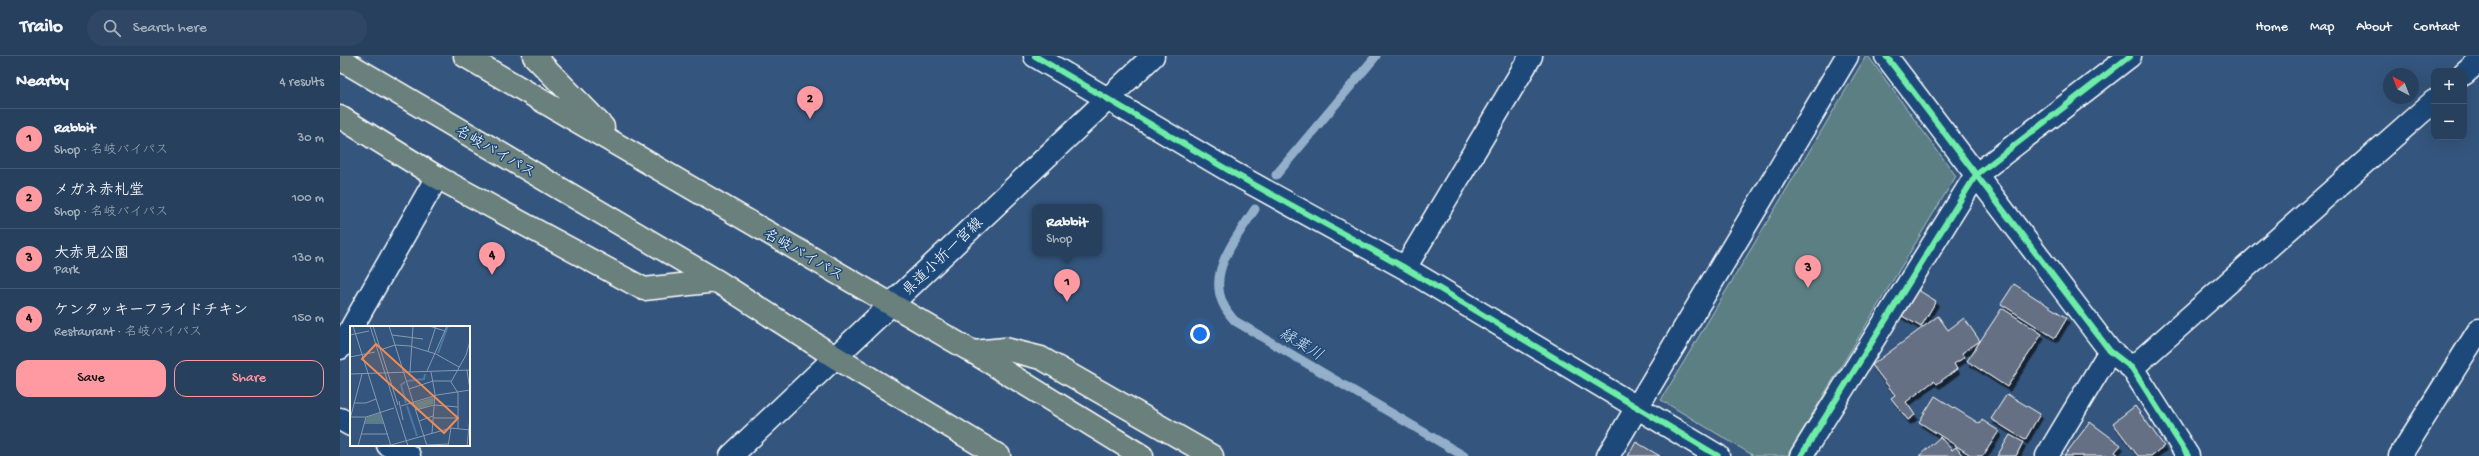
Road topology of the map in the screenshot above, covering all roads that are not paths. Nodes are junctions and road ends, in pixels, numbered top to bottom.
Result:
1 (465, 56) edge
2 (534, 56) edge
3 (1035, 56) edge
4 (1153, 56) edge
5 (1531, 56) edge
6 (1847, 56) edge
7 (1886, 56) edge
8 (2130, 56) edge
9 (340, 59) edge
10 (2479, 61) edge
11 (2467, 71) edge
12 (1108, 98) junction
13 (2431, 104) edge
14 (340, 117) edge
15 (626, 150) junction
16 (1976, 174) junction
17 (437, 177) junction
18 (1406, 268) junction
19 (717, 281) junction
20 (891, 304) junction
21 (353, 326) edge
22 (2479, 330) edge
23 (350, 331) edge
24 (340, 348) edge
25 (2110, 351) junction
26 (973, 352) junction
27 (835, 357) junction
28 (2132, 368) junction
29 (1637, 408) junction
30 (340, 419) edge
31 (350, 424) edge
32 (390, 446) edge
33 (409, 456) edge
34 (731, 456) edge
35 (999, 456) edge
36 (1142, 456) edge
37 (1212, 456) edge
38 (1608, 456) edge
39 (1718, 456) edge
40 (1801, 456) edge
41 (2047, 456) edge
42 (2188, 456) edge
43 (2400, 456) edge

1 - 15 highway, 名岐バイパス
2 - 15 highway
3 - 12 street
4 - 12 street, 県道小折一宮線
5 - 18 street
6 - 29 street
7 - 16 street
8 - 16 street
9 - 19 highway, 名岐バイパス
10 - 11 street
12 - 18 street
12 - 20 street, 県道小折一宮線
13 - 28 street
14 - 17 highway
15 - 20 highway, 名岐バイパス
16 - 25 street
16 - 40 street
17 - 19 highway
17 - 21 street
18 - 29 street
19 - 27 highway, 名岐バイパス
20 - 26 highway, 名岐バイパス
20 - 27 street, 県道小折一宮線
22 - 43 street
23 - 24 street
25 - 28 street
25 - 41 street
26 - 36 highway, 名岐バイパス
26 - 37 highway
27 - 34 street, 県道小折一宮線
27 - 35 highway, 名岐バイパス
28 - 42 street
29 - 38 street
29 - 39 street
30 - 31 street
32 - 33 street

